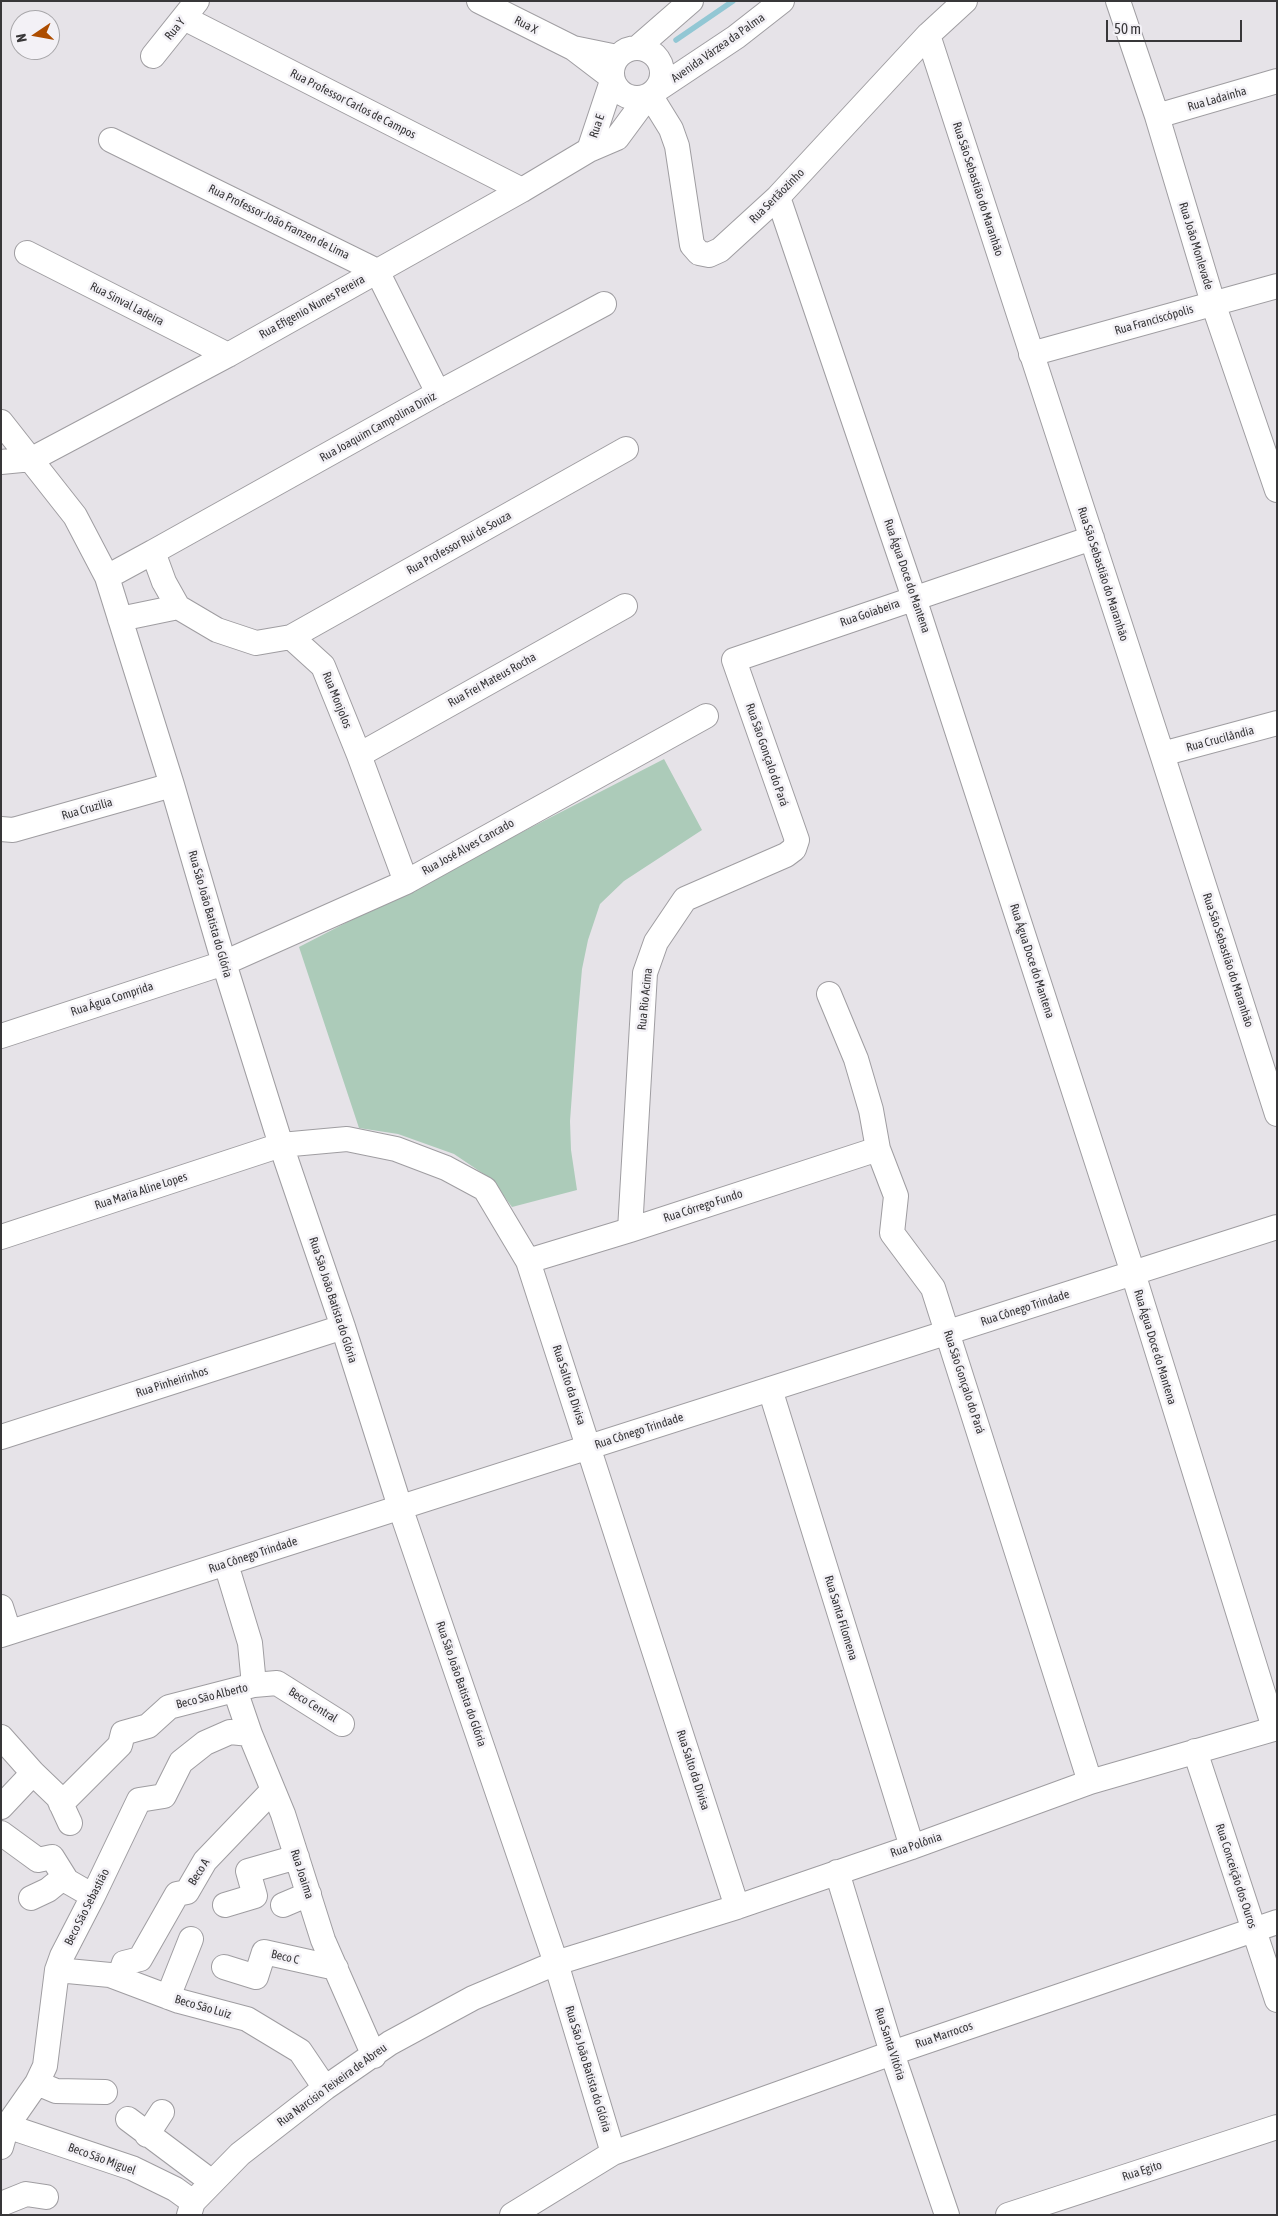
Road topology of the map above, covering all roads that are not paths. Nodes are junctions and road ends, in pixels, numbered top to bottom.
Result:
1 (479, 1) edge
2 (691, 1) edge
3 (782, 1) edge
4 (965, 1) edge
5 (1118, 1) edge
6 (190, 10) edge
7 (928, 35) junction
8 (153, 56) dead end
9 (620, 66) junction
10 (1277, 81) edge
11 (650, 95) junction
12 (1156, 116) junction
13 (111, 140) dead end
14 (589, 150) junction
15 (522, 190) junction
16 (778, 197) junction
17 (27, 253) dead end
18 (377, 271) junction
19 (1277, 286) edge
20 (604, 304) dead end
21 (1213, 304) junction
22 (1031, 354) junction
23 (228, 355) junction
24 (438, 393) junction
25 (1, 422) edge
26 (626, 449) dead end
27 (32, 460) junction
28 (1, 462) edge
29 (1277, 490) edge
30 (1092, 538) junction
31 (153, 552) junction
32 (107, 577) junction
33 (914, 598) junction
34 (178, 606) junction
35 (625, 606) dead end
36 (120, 619) junction
37 (291, 637) junction
38 (734, 660) joint
39 (706, 716) dead end
40 (1277, 723) edge
41 (1162, 754) junction
42 (359, 755) junction
43 (172, 785) junction
44 (1, 829) edge
45 (794, 849) joint
46 (406, 882) junction
47 (224, 963) junction
48 (829, 994) dead end
49 (1, 1036) edge
50 (1277, 1114) edge
51 (281, 1146) junction
52 (878, 1149) junction
53 (1277, 1227) edge
54 (630, 1230) junction
55 (1, 1237) edge
56 (528, 1260) junction
57 (1132, 1273) junction
58 (343, 1327) junction
59 (948, 1332) junction
60 (770, 1389) junction
61 (1, 1437) edge
62 (589, 1447) junction
63 (400, 1507) junction
64 (226, 1564) junction
65 (1, 1607) edge
66 (5, 1634) edge
67 (245, 1688) junction
68 (342, 1724) dead end
69 (1275, 1728) edge
70 (250, 1734) junction
71 (1, 1737) edge
72 (1195, 1751) junction
73 (34, 1773) junction
74 (1090, 1782) junction
75 (273, 1790) junction
76 (1, 1807) edge
77 (1, 1832) edge
78 (912, 1847) junction
79 (297, 1857) junction
80 (837, 1872) junction
81 (64, 1877) junction
82 (309, 1894) junction
83 (93, 1896) junction
84 (32, 1898) dead end
85 (225, 1905) dead end
86 (283, 1905) dead end
87 (737, 1907) junction
88 (1277, 1922) edge
89 (1253, 1929) junction
90 (192, 1939) dead end
91 (556, 1963) junction
92 (224, 1967) dead end
93 (336, 1968) junction
94 (57, 1970) junction
95 (119, 1978) junction
96 (168, 1996) junction
97 (1277, 2000) edge
98 (892, 2053) junction
99 (374, 2056) junction
100 (37, 2083) junction
101 (325, 2088) junction
102 (105, 2092) dead end
103 (162, 2112) dead end
104 (128, 2120) dead end
105 (1277, 2127) edge
106 (3, 2130) edge
107 (147, 2134) junction
108 (613, 2153) junction
109 (212, 2182) junction
110 (46, 2196) dead end
111 (1, 2204) edge
112 (191, 2208) edge
113 (512, 2215) edge
114 (947, 2215) edge
115 (1008, 2215) edge

1 - 9 street, Rua X
2 - 9 street
3 - 11 street, Avenida Várzea da Palma
4 - 7 street, Rua Sertãozinho
5 - 12 street, Rua João Monlevade
6 - 8 street, Rua Y
6 - 15 street, Rua Professor Carlos de Campos
7 - 16 street, Rua Sertãozinho
7 - 22 street, Rua São Sebastião do Maranhão
9 - 11 street
9 - 11 street
9 - 14 street, Rua E
10 - 12 street, Rua Ladainha
11 - 14 street, Rua E
11 - 16 street, Rua Sertãozinho
12 - 21 street, Rua João Monlevade
13 - 18 street, Rua Professor João Franzen de Lima
14 - 15 street, Rua Efigenio Nunes Pereira
15 - 18 street, Rua Efigenio Nunes Pereira
16 - 33 street, Rua Água Doce do Mantena
17 - 23 street, Rua Sinval Ladeira
18 - 23 street, Rua Efigenio Nunes Pereira
18 - 24 street
19 - 21 street, Rua Franciscópolis
20 - 24 street, Rua Joaquim Campolina Diniz
21 - 22 street, Rua Franciscópolis
21 - 29 street, Rua João Monlevade
22 - 30 street, Rua São Sebastião do Maranhão
23 - 27 street, Rua Efigenio Nunes Pereira
24 - 31 street, Rua Joaquim Campolina Diniz
25 - 27 street, Rua São João Batista do Glória
26 - 37 street, Rua Professor Rui de Souza
27 - 28 street
27 - 32 street, Rua São João Batista do Glória
30 - 33 street, Rua Goiabeira
30 - 41 street, Rua São Sebastião do Maranhão
31 - 32 street
31 - 34 street
32 - 36 street, Rua São João Batista do Glória
33 - 38 street, Rua Goiabeira
33 - 57 street, Rua Água Doce do Mantena
34 - 36 street
34 - 37 street
35 - 42 street, Rua Frei Mateus Rocha
36 - 43 street, Rua São João Batista do Glória
37 - 42 street, Rua Monjolos
38 - 45 street, Rua São Gonçalo do Pará
39 - 46 street, Rua José Alves Cancado
40 - 41 street, Rua Crucilândia
41 - 50 street, Rua São Sebastião do Maranhão
42 - 46 street, Rua Monjolos
43 - 44 street, Rua Cruzilia
43 - 47 street, Rua São João Batista do Glória
45 - 54 street, Rua Rio Acima
46 - 47 street, Rua José Alves Cancado
47 - 49 street, Rua Água Comprida
47 - 51 street, Rua São João Batista do Glória
48 - 52 street, Rua São Gonçalo do Pará
51 - 55 street, Rua Maria Aline Lopes
51 - 56 street, Rua Salto da Divisa
51 - 58 street, Rua São João Batista do Glória
52 - 54 street, Rua Córrego Fundo
52 - 59 street, Rua São Gonçalo do Pará
53 - 57 street, Rua Cônego Trindade
54 - 56 street, Rua Córrego Fundo
56 - 62 street, Rua Salto da Divisa
57 - 59 street, Rua Cônego Trindade
57 - 69 street, Rua Água Doce do Mantena
58 - 61 street, Rua Pinheirinhos
58 - 63 street, Rua São João Batista do Glória
59 - 60 street, Rua Cônego Trindade
59 - 74 street, Rua São Gonçalo do Pará
60 - 62 street, Rua Cônego Trindade
60 - 78 street, Rua Santa Filomena
62 - 63 street, Rua Cônego Trindade
62 - 87 street, Rua Salto da Divisa
63 - 64 street, Rua Cônego Trindade
63 - 91 street, Rua São João Batista do Glória
64 - 66 street, Rua Cônego Trindade
64 - 67 street, Rua Joaima
65 - 66 street
67 - 68 street, Beco Central
67 - 70 street, Rua Joaima
67 - 73 street, Beco São Alberto
69 - 72 street, Rua Polônia
70 - 75 street, Rua Joaima
70 - 83 street, Beco São Sebastião
71 - 73 street
72 - 74 street, Rua Polônia
72 - 89 street, Rua Conceição dos Ouros
73 - 76 street
74 - 78 street, Rua Polônia
75 - 79 street, Rua Joaima
75 - 95 street, Beco A
77 - 81 street
78 - 80 street, Rua Polônia
79 - 82 street, Rua Joaima
79 - 85 street
80 - 87 street, Rua Polônia
80 - 98 street, Rua Santa Vitória
81 - 83 street
81 - 84 street
82 - 86 street
82 - 93 street, Rua Joaima
83 - 94 street, Beco São Sebastião
87 - 91 street, Rua Polônia
88 - 89 street, Rua Marrocos
89 - 97 street, Rua Conceição dos Ouros
89 - 98 street, Rua Marrocos
90 - 96 street
91 - 99 street, Rua Narcísio Teixeira de Abreu
91 - 108 street, Rua São João Batista do Glória
92 - 93 street, Beco C
93 - 99 street, Rua Joaima
94 - 95 street, Beco São Luiz
94 - 100 street, Beco São Sebastião
95 - 96 street, Beco São Luiz
96 - 101 street, Beco São Luiz
98 - 108 street, Rua Marrocos
98 - 114 street, Rua Santa Vitória
99 - 101 street, Rua Narcísio Teixeira de Abreu
100 - 102 street
100 - 106 street, Beco São Sebastião
101 - 109 street, Rua Narcísio Teixeira de Abreu
103 - 107 street
104 - 107 street
105 - 115 street, Rua Egito
106 - 112 street, Beco São Miguel
107 - 109 street
108 - 113 street, Rua Marrocos
109 - 112 street, Rua Narcísio Teixeira de Abreu
110 - 111 street

